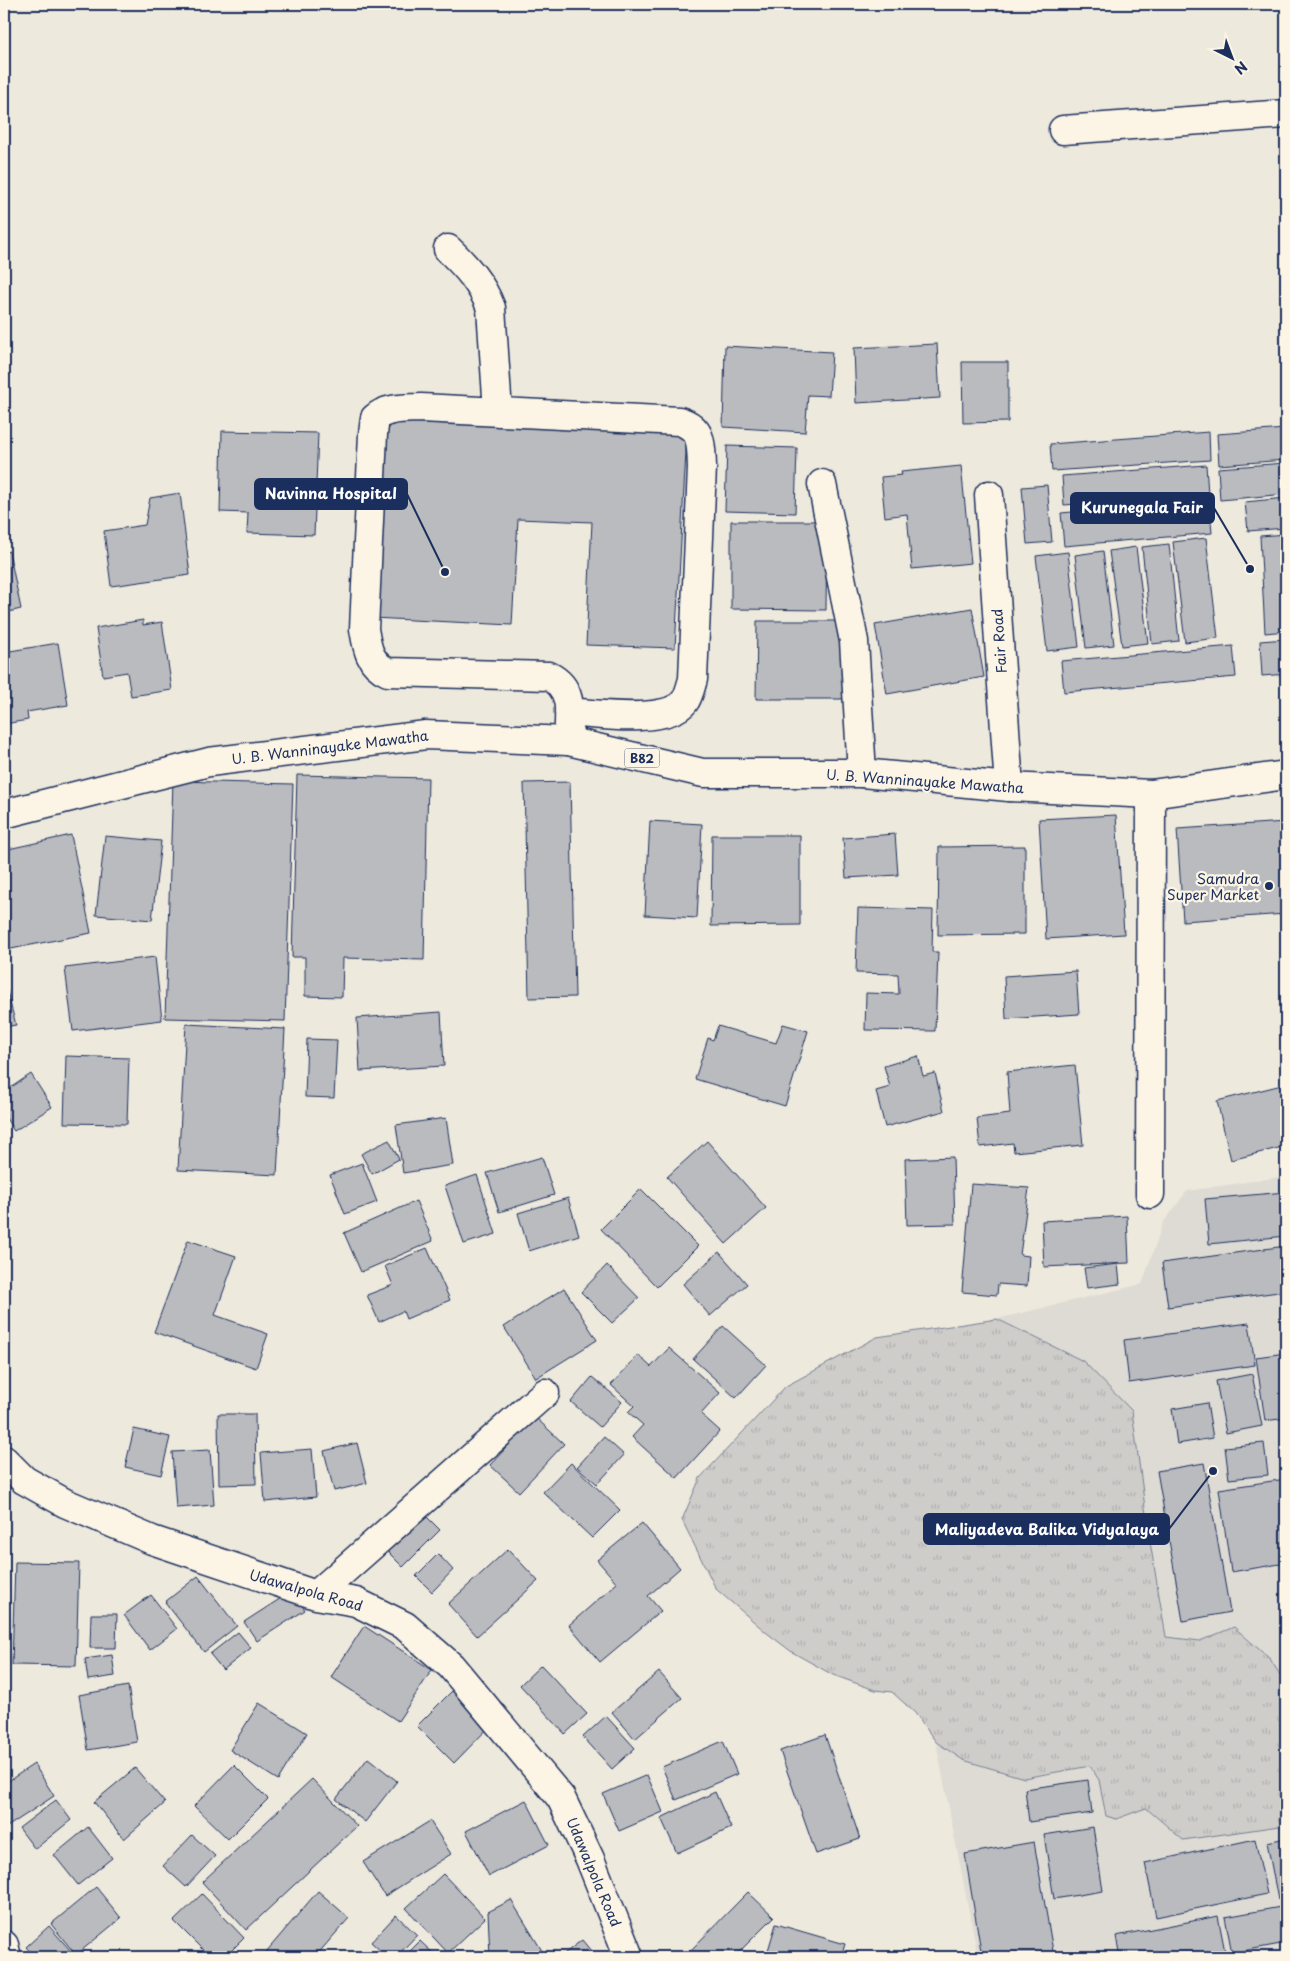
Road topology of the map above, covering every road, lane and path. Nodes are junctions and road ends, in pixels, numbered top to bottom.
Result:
1 (1286, 114) edge
2 (1063, 130) dead end
3 (448, 249) dead end
4 (498, 412) junction
5 (822, 484) dead end
6 (989, 495) dead end
7 (569, 712) junction
8 (568, 741) junction
9 (862, 773) junction
10 (1286, 775) edge
11 (1009, 787) junction
12 (1151, 794) junction
13 (4, 814) edge
14 (1150, 1194) dead end
15 (545, 1393) dead end
16 (4, 1460) edge
17 (316, 1595) junction
18 (4, 1945) edge
19 (7, 1957) edge
20 (629, 1957) edge

1 - 2 street
3 - 4 street
4 - 7 street
4 - 7 street
5 - 9 street
6 - 11 street, Fair Road
7 - 8 street
8 - 9 street, U. B. Wanninayake Mawatha / B82
8 - 13 street, U. B. Wanninayake Mawatha / B82
9 - 11 street, U. B. Wanninayake Mawatha / B82
10 - 12 street, U. B. Wanninayake Mawatha / B82
11 - 12 street, U. B. Wanninayake Mawatha / B82
12 - 14 street
15 - 17 street
16 - 17 street, Udawalpola Road
17 - 20 street, Udawalpola Road
18 - 19 street

